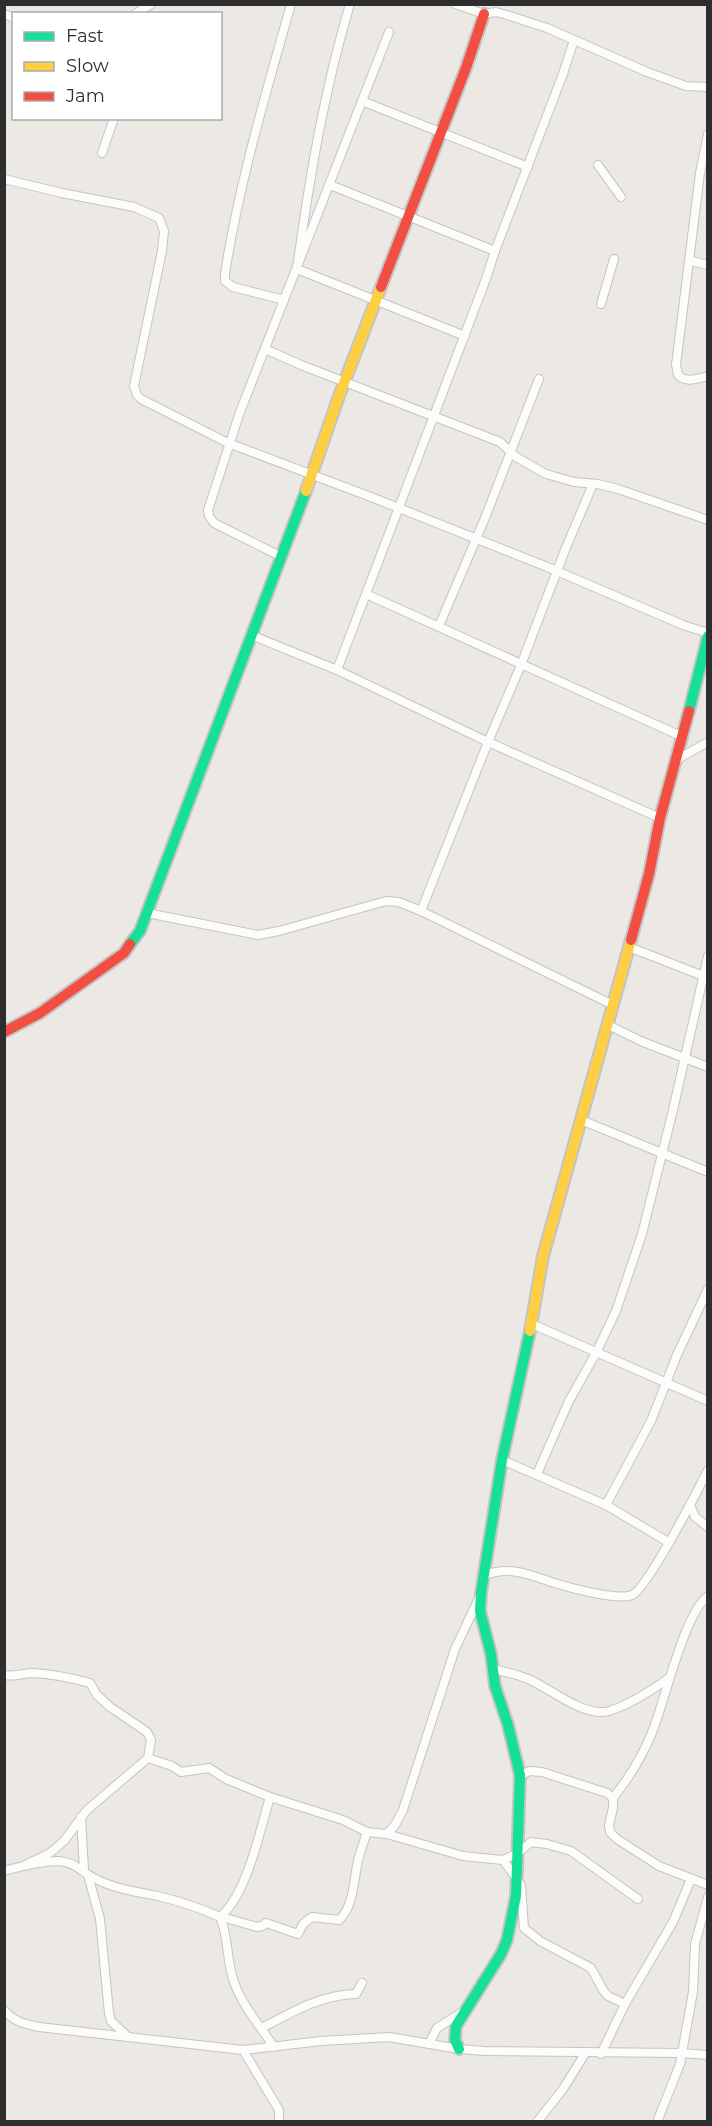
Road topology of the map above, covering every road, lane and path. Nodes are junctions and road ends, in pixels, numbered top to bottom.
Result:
1 (151, 4) edge
2 (291, 4) edge
3 (350, 4) edge
4 (455, 4) edge
5 (138, 12) edge
6 (484, 14) junction
7 (389, 32) dead end
8 (574, 40) junction
9 (708, 87) edge
10 (362, 101) junction
11 (113, 120) edge
12 (440, 132) junction
13 (708, 134) edge
14 (102, 153) dead end
15 (598, 165) dead end
16 (528, 166) junction
17 (4, 179) edge
18 (330, 185) junction
19 (621, 197) dead end
20 (408, 217) junction
21 (495, 251) junction
22 (614, 259) dead end
23 (691, 261) junction
24 (708, 265) edge
25 (297, 269) junction
26 (284, 300) junction
27 (376, 301) junction
28 (601, 304) dead end
29 (465, 336) junction
30 (265, 349) junction
31 (708, 376) edge
32 (539, 379) dead end
33 (346, 382) junction
34 (434, 417) junction
35 (228, 443) junction
36 (510, 450) junction
37 (313, 475) junction
38 (593, 484) junction
39 (399, 509) junction
40 (708, 520) edge
41 (476, 539) junction
42 (280, 556) junction
43 (557, 572) junction
44 (366, 594) junction
45 (439, 626) junction
46 (708, 634) edge
47 (251, 635) junction
48 (522, 665) junction
49 (337, 670) junction
50 (681, 736) junction
51 (488, 742) junction
52 (708, 742) edge
53 (676, 760) junction
54 (660, 818) junction
55 (421, 911) junction
56 (147, 913) junction
57 (629, 947) junction
58 (708, 956) edge
59 (705, 976) edge
60 (613, 1005) junction
61 (608, 1025) junction
62 (4, 1032) edge
63 (684, 1057) junction
64 (708, 1067) edge
65 (581, 1120) junction
66 (662, 1153) junction
67 (708, 1172) edge
68 (708, 1289) edge
69 (532, 1324) junction
70 (596, 1353) junction
71 (666, 1383) junction
72 (708, 1401) edge
73 (502, 1460) junction
74 (708, 1470) edge
75 (537, 1474) junction
76 (606, 1505) junction
77 (690, 1505) junction
78 (708, 1527) edge
79 (668, 1542) junction
80 (485, 1575) junction
81 (481, 1593) junction
82 (708, 1596) edge
83 (493, 1669) junction
84 (4, 1675) edge
85 (669, 1678) junction
86 (148, 1758) junction
87 (520, 1775) junction
88 (270, 1797) junction
89 (613, 1798) junction
90 (81, 1817) junction
91 (368, 1832) junction
92 (387, 1834) junction
93 (518, 1853) junction
94 (503, 1860) junction
95 (26, 1865) junction
96 (4, 1871) edge
97 (86, 1873) junction
98 (516, 1878) junction
99 (691, 1879) junction
100 (708, 1885) edge
101 (708, 1898) edge
102 (638, 1899) dead end
103 (232, 1906) junction
104 (220, 1917) junction
105 (229, 1919) junction
106 (226, 1932) junction
107 (362, 1983) dead end
108 (625, 2004) junction
109 (4, 2010) edge
110 (463, 2012) junction
111 (262, 2028) junction
112 (129, 2038) junction
113 (429, 2044) junction
114 (274, 2046) junction
115 (459, 2049) junction
116 (243, 2050) junction
117 (586, 2052) junction
118 (680, 2053) junction
119 (601, 2054) junction
120 (708, 2055) edge
121 (279, 2121) edge
122 (537, 2121) edge
123 (657, 2121) edge

1 - 5 street
2 - 26 street
3 - 25 street
4 - 6 street
6 - 8 street
6 - 12 street
7 - 10 street
8 - 9 street
8 - 16 street
10 - 12 street
10 - 18 street
11 - 14 street
12 - 16 street
12 - 20 street
13 - 23 street
15 - 19 street
16 - 21 street
17 - 35 street
18 - 20 street
18 - 25 street
20 - 21 street
20 - 27 street
21 - 29 street
22 - 28 street
23 - 24 street
23 - 31 street
25 - 26 street
25 - 27 street
26 - 30 street
27 - 29 street
27 - 33 street
29 - 34 street
30 - 33 street
30 - 35 street
32 - 36 street
33 - 34 street
33 - 37 street
34 - 36 street
34 - 39 street
35 - 37 street
35 - 42 street
36 - 38 street
36 - 41 street
37 - 39 street
37 - 42 street
38 - 40 street
38 - 43 street
39 - 41 street
39 - 44 street
41 - 43 street
41 - 45 street
42 - 47 street
43 - 46 street
43 - 48 street
44 - 45 street
44 - 49 street
45 - 48 street
46 - 50 street
47 - 49 street
47 - 56 street
48 - 50 street
48 - 51 street
49 - 51 street
50 - 53 street
51 - 54 street
51 - 55 street
52 - 53 street
53 - 54 street
54 - 57 street
55 - 56 street
55 - 60 street
56 - 62 street
57 - 59 street
57 - 60 street
58 - 59 street
59 - 63 street
60 - 61 street
61 - 63 street
61 - 65 street
63 - 64 street
63 - 66 street
65 - 66 street
65 - 69 street
66 - 67 street
66 - 70 street
68 - 71 street
69 - 70 street
69 - 73 street
70 - 71 street
70 - 75 street
71 - 72 street
71 - 76 street
73 - 75 street
73 - 80 street
74 - 77 street
75 - 76 street
76 - 79 street
77 - 78 street
77 - 79 street
79 - 80 street
80 - 81 street
81 - 83 street
81 - 92 street
82 - 85 street
83 - 85 street
83 - 87 street
84 - 86 street
85 - 89 street
86 - 88 street
86 - 90 street
87 - 89 street
87 - 93 street
88 - 91 street
88 - 103 street
89 - 99 street
90 - 95 street
90 - 97 street
91 - 92 street
91 - 105 street
92 - 94 street
93 - 94 street
93 - 98 street
93 - 102 street
94 - 98 street
95 - 96 street
95 - 97 street
97 - 104 street
97 - 112 street
98 - 108 street
98 - 110 street
99 - 100 street
99 - 108 street
101 - 118 street
103 - 104 street
103 - 105 street
104 - 106 street
105 - 106 street
106 - 111 street
107 - 111 street
108 - 119 street
109 - 112 street
110 - 113 street
110 - 115 street
111 - 114 street
112 - 116 street
113 - 114 street
113 - 115 street
114 - 116 street
115 - 117 street
116 - 121 street
117 - 119 street
117 - 122 street
118 - 119 street
118 - 120 street
118 - 123 street

